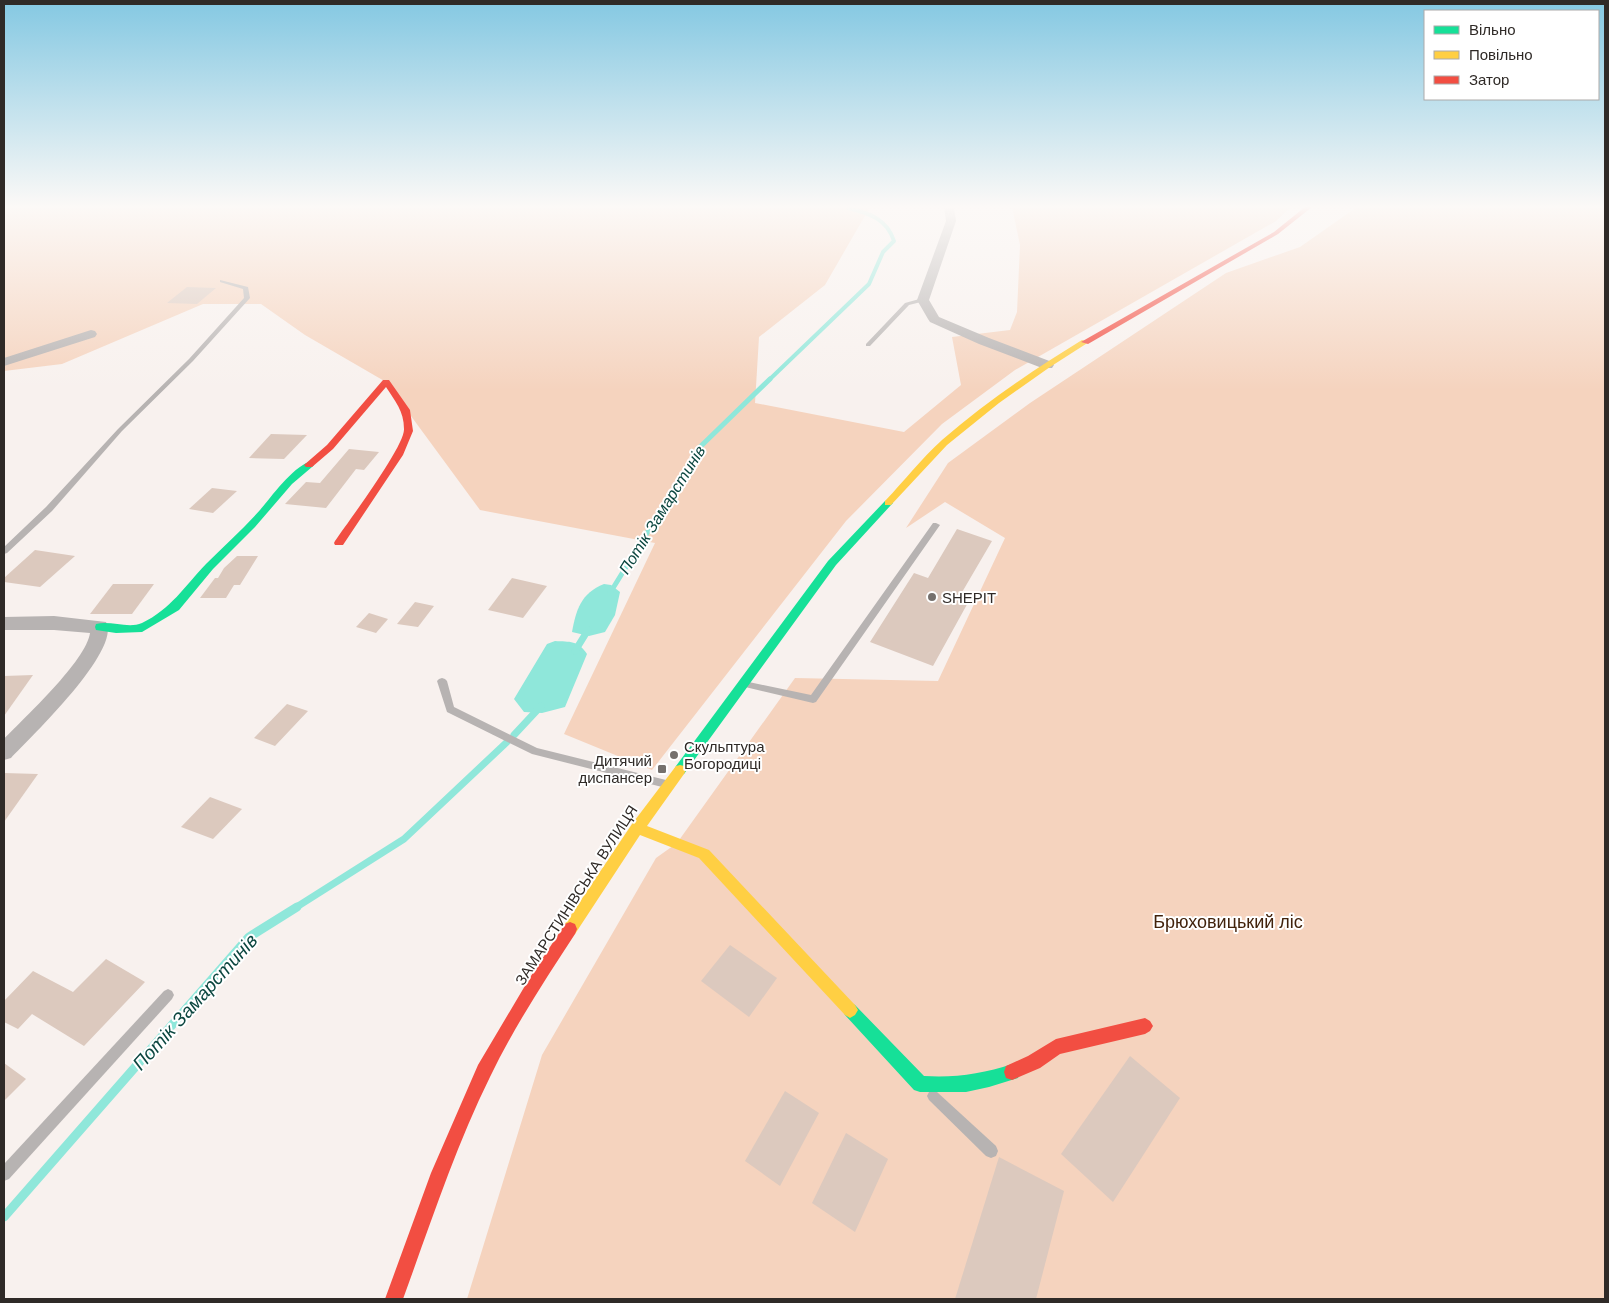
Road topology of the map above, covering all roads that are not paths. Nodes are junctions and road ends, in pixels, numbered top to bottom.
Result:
1 (934, 268) edge
2 (1213, 268) edge
3 (222, 282) dead end
4 (923, 300) junction
5 (90, 334) dead end
6 (868, 345) dead end
7 (4, 362) edge
8 (1047, 365) junction
9 (936, 525) dead end
10 (339, 543) dead end
11 (4, 551) edge
12 (4, 622) edge
13 (100, 627) junction
14 (442, 681) dead end
15 (742, 683) junction
16 (4, 752) edge
17 (668, 784) junction
18 (637, 828) junction
19 (168, 995) dead end
20 (1145, 1026) dead end
21 (920, 1084) junction
22 (991, 1151) dead end
23 (4, 1174) edge
24 (394, 1299) edge

1 - 4 street
2 - 8 main road, ЗАМАРСТИНІВСЬКА ВУЛИЦЯ
3 - 11 lane
4 - 6 lane
4 - 8 street
5 - 7 street
8 - 15 main road, ЗАМАРСТИНІВСЬКА ВУЛИЦЯ
9 - 15 lane
10 - 13 main road
12 - 13 street
13 - 16 street
14 - 17 lane
15 - 17 main road, ЗАМАРСТИНІВСЬКА ВУЛИЦЯ
17 - 18 main road, ЗАМАРСТИНІВСЬКА ВУЛИЦЯ
18 - 21 main road
18 - 24 main road, ЗАМАРСТИНІВСЬКА ВУЛИЦЯ
19 - 23 lane
20 - 21 main road
21 - 22 lane

